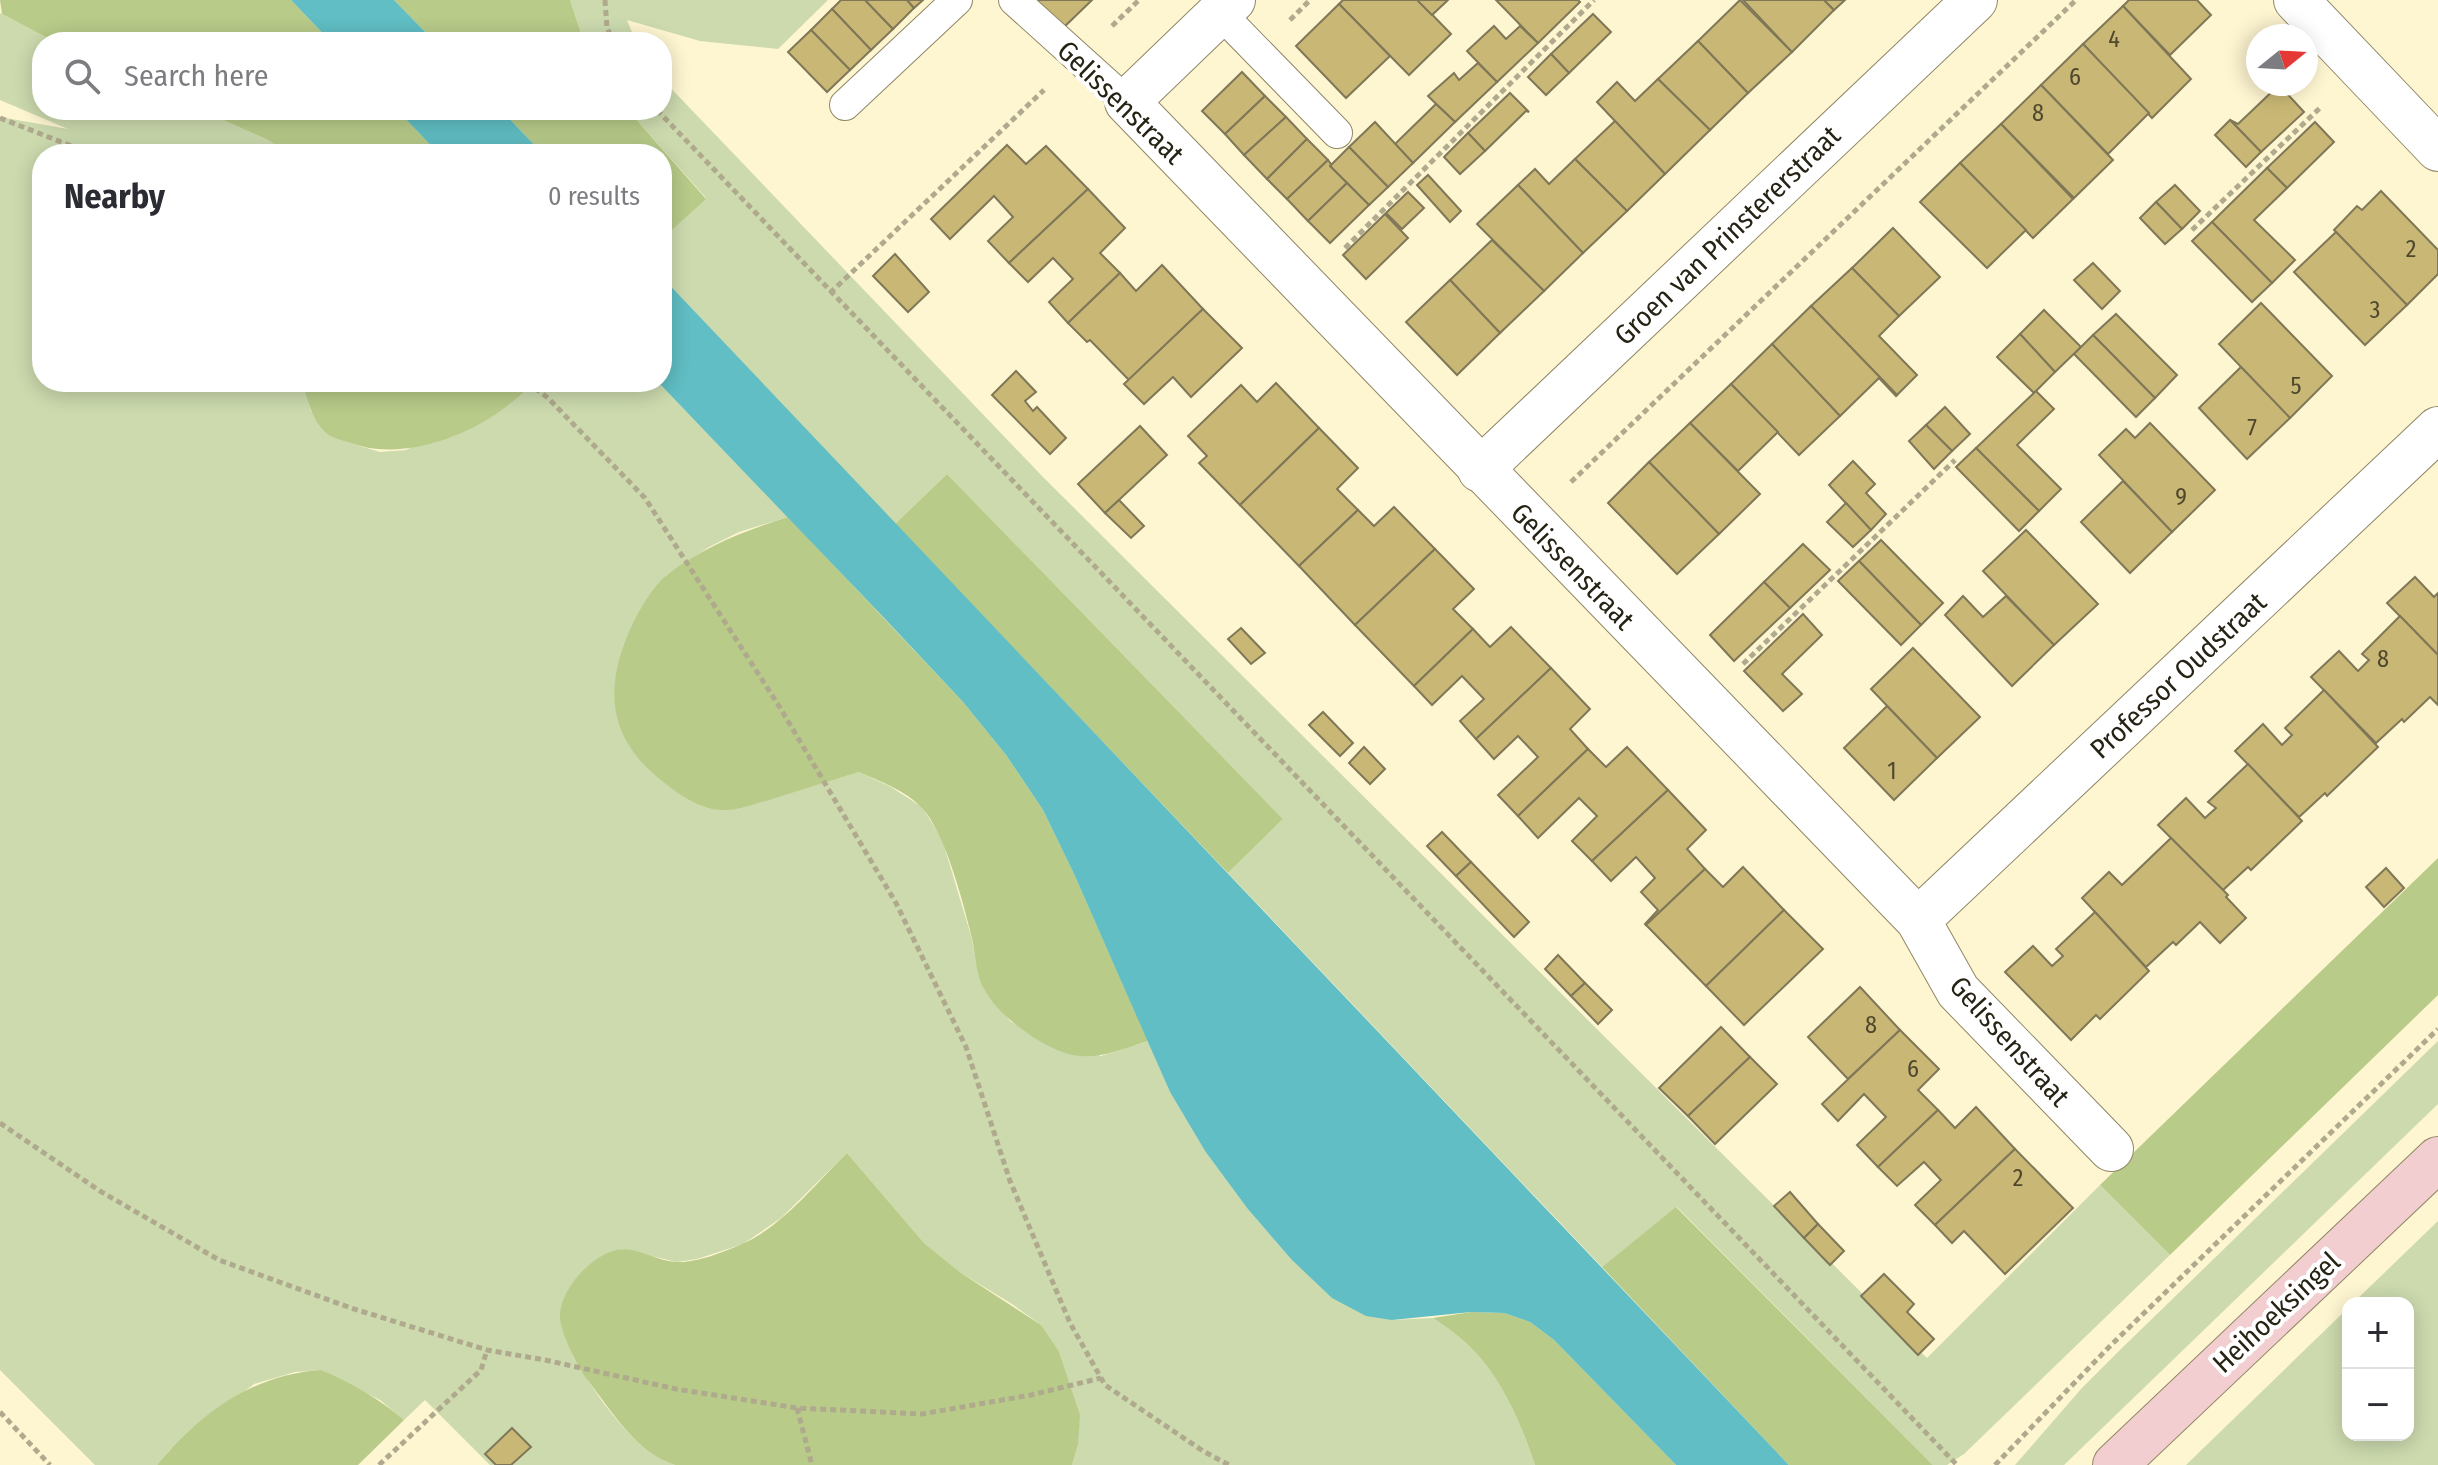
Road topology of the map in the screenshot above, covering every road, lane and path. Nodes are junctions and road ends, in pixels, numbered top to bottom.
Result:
1 (605, 0) edge
2 (957, 0) edge
3 (1014, 0) edge
4 (1594, 0) edge
5 (1975, 0) edge
6 (2076, 0) edge
7 (2296, 0) edge
8 (1226, 6) edge
9 (609, 32) edge
10 (1078, 59) junction
11 (2361, 69) junction
12 (1127, 102) junction
13 (845, 105) dead end
14 (0, 118) edge
15 (666, 120) edge
16 (1337, 133) dead end
17 (66, 144) edge
18 (2438, 149) edge
19 (2192, 230) dead end
20 (1305, 288) junction
21 (830, 293) junction
22 (540, 392) edge
23 (2438, 429) edge
24 (1955, 460) dead end
25 (1480, 470) junction
26 (1530, 521) junction
27 (1705, 702) junction
28 (1918, 920) junction
29 (2438, 1029) edge
30 (0, 1123) edge
31 (2111, 1149) dead end
32 (2438, 1159) edge
33 (487, 1350) junction
34 (1101, 1378) junction
35 (797, 1408) junction
36 (0, 1412) edge
37 (50, 1465) edge
38 (379, 1465) edge
39 (812, 1465) edge
40 (1229, 1465) edge
41 (1957, 1465) edge
42 (1995, 1465) edge
43 (2115, 1465) edge

1 - 9 path
2 - 13 lane
3 - 10 lane, Gelissenstraat
4 - 20 path
5 - 25 street, Groen van Prinstererstraat
6 - 26 path
7 - 11 street
8 - 12 street
8 - 16 lane
10 - 12 lane, Gelissenstraat
10 - 21 path
11 - 18 street
11 - 19 path
12 - 20 street, Gelissenstraat
14 - 17 path
15 - 21 path
20 - 25 street, Gelissenstraat
21 - 41 path
22 - 34 path
23 - 28 street, Professor Oudstraat
24 - 27 path
25 - 26 street, Gelissenstraat
26 - 27 street, Gelissenstraat
27 - 28 street, Gelissenstraat
28 - 31 street, Gelissenstraat
29 - 42 path
30 - 33 path
32 - 43 street, Heihoeksingel
33 - 35 path
33 - 38 path
34 - 35 path
34 - 40 path
35 - 39 path
36 - 37 path

